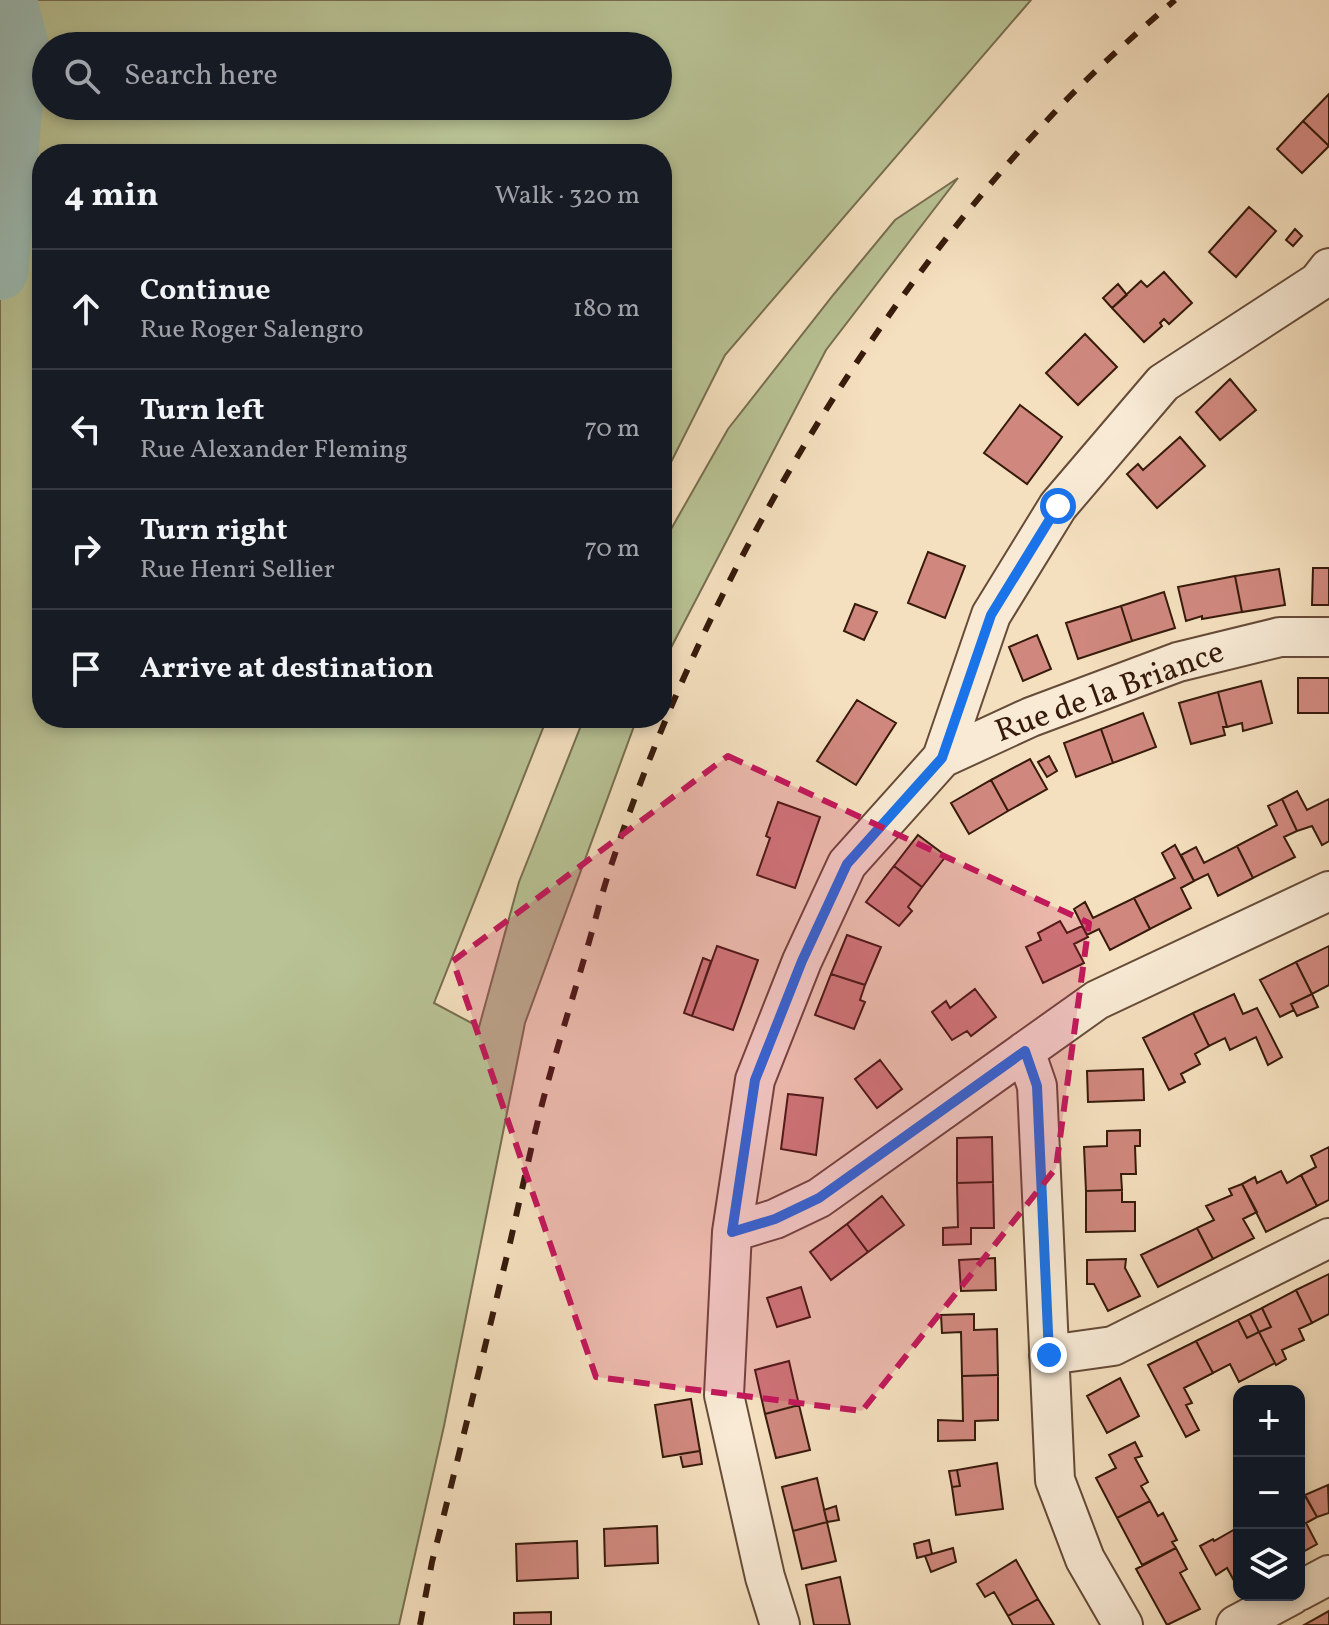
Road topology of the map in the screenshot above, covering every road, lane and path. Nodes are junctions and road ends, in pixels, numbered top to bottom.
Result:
1 (1329, 268) edge
2 (1329, 637) edge
3 (942, 758) junction
4 (1329, 891) edge
5 (1025, 1051) junction
6 (732, 1232) junction
7 (1329, 1238) edge
8 (1049, 1355) junction
9 (1329, 1575) edge
10 (1305, 1588) edge
11 (1281, 1601) edge
12 (780, 1625) edge
13 (1123, 1625) edge
14 (1236, 1625) edge

1 - 3 street
2 - 3 street, Rue de la Briance
3 - 6 street
4 - 5 street
5 - 6 street
5 - 8 street
6 - 12 street
7 - 8 street
8 - 13 street
9 - 10 street
11 - 14 street

